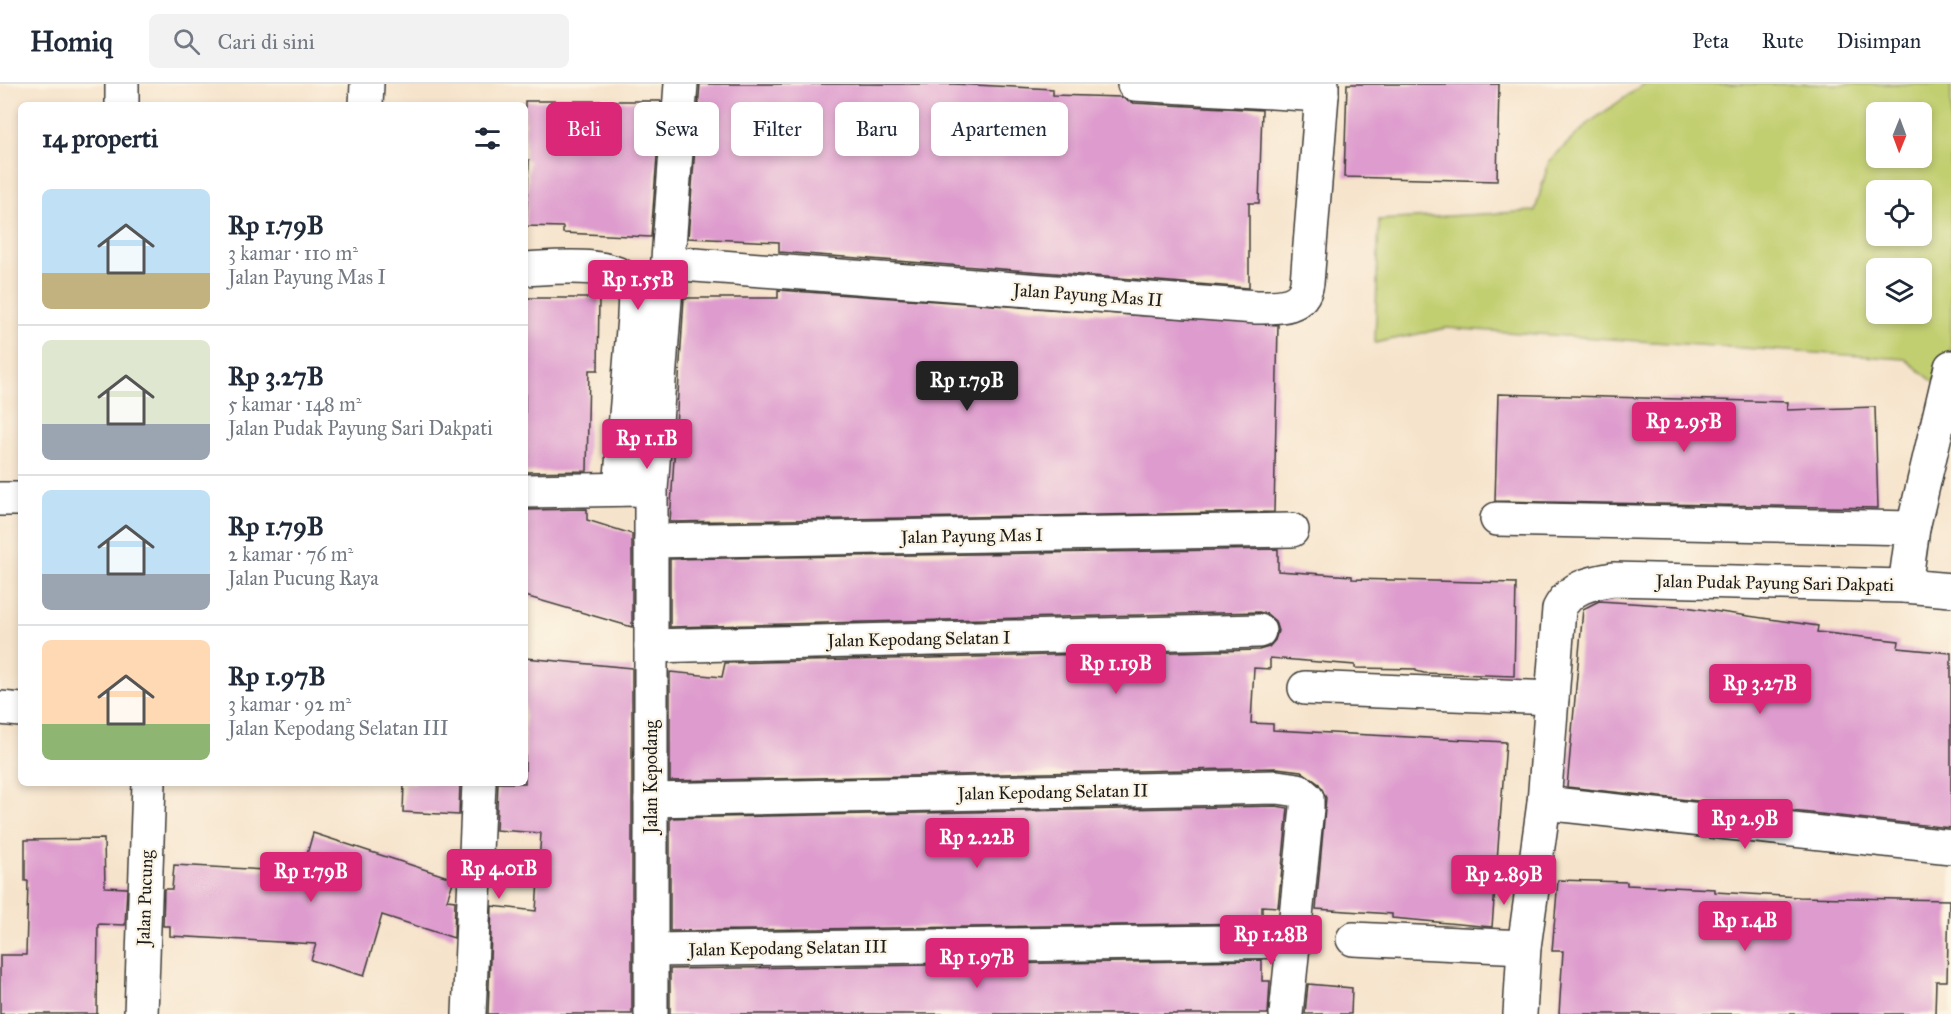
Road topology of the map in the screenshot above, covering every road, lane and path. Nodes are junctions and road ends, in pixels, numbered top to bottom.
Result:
1 (122, 84) edge
2 (367, 84) edge
3 (681, 84) edge
4 (1134, 84) edge
5 (1322, 89) edge
6 (122, 102) edge
7 (366, 102) edge
8 (668, 263) junction
9 (528, 269) edge
10 (1949, 384) edge
11 (636, 489) junction
12 (528, 491) edge
13 (0, 499) edge
14 (18, 499) edge
15 (1497, 519) dead end
16 (1912, 528) junction
17 (1292, 530) dead end
18 (651, 541) junction
19 (1905, 586) junction
20 (1951, 590) edge
21 (1259, 631) dead end
22 (651, 646) junction
23 (1305, 688) dead end
24 (1552, 698) junction
25 (0, 708) edge
26 (18, 710) edge
27 (149, 786) edge
28 (479, 786) edge
29 (651, 800) junction
30 (1544, 803) junction
31 (1951, 847) edge
32 (1353, 939) dead end
33 (1293, 940) junction
34 (1524, 947) junction
35 (652, 950) junction
36 (141, 1014) edge
37 (469, 1014) edge
38 (651, 1014) edge
39 (1286, 1014) edge
40 (1520, 1014) edge

1 - 6 street
2 - 7 street
3 - 8 street
4 - 5 street
5 - 8 street, Jalan Payung Mas II
8 - 11 street
9 - 11 street
10 - 16 street, Jalan Pudak Payung Sari Dakpati
11 - 12 street
11 - 18 street, Jalan Kepodang
13 - 14 street
15 - 16 street
16 - 19 street, Jalan Pudak Payung Sari Dakpati
17 - 18 street, Jalan Payung Mas I
18 - 22 street, Jalan Kepodang
19 - 20 street
19 - 24 street, Jalan Pudak Payung Sari Dakpati
21 - 22 street, Jalan Kepodang Selatan I
22 - 29 street, Jalan Kepodang
23 - 24 street
24 - 30 street, Jalan Pudak Payung Sari Dakpati
25 - 26 street
27 - 36 street, Jalan Pucung
28 - 37 street
29 - 33 street, Jalan Kepodang Selatan II
29 - 35 street, Jalan Kepodang
30 - 31 street
30 - 34 street, Jalan Pudak Payung Sari Dakpati
32 - 34 street
33 - 35 street, Jalan Kepodang Selatan III
33 - 39 street
34 - 40 street, Jalan Pudak Payung Sari Dakpati
35 - 38 street, Jalan Kepodang

